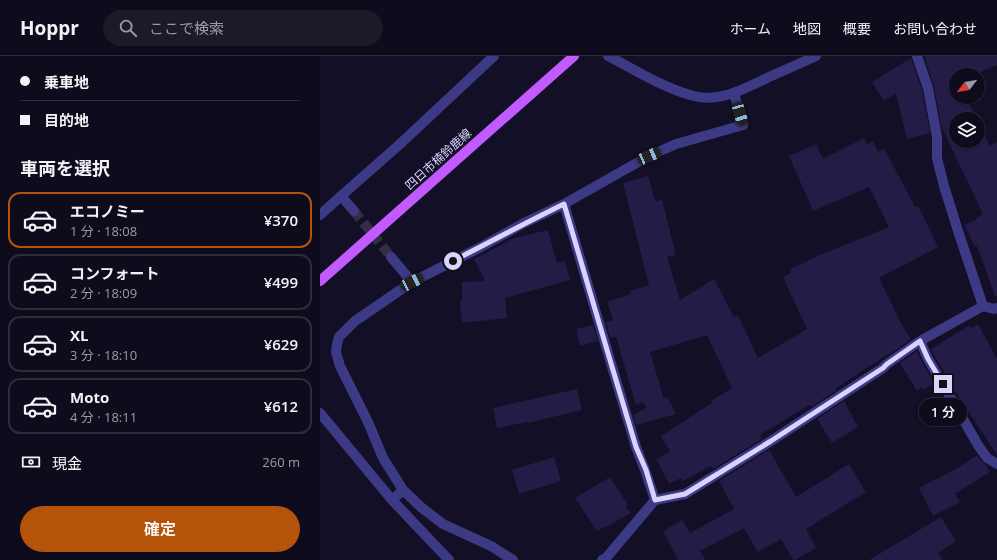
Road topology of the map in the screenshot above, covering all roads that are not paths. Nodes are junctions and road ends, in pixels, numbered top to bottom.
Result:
1 (494, 56) edge
2 (574, 56) edge
3 (608, 56) edge
4 (816, 56) edge
5 (917, 56) edge
6 (734, 93) junction
7 (341, 196) junction
8 (564, 204) junction
9 (354, 210) tunnel mouth
10 (320, 215) edge
11 (391, 258) tunnel mouth
12 (320, 281) edge
13 (412, 282) junction
14 (984, 306) junction
15 (997, 308) edge
16 (920, 341) junction
17 (320, 413) edge
18 (997, 464) edge
19 (403, 490) junction
20 (392, 500) junction
21 (655, 500) junction
22 (449, 560) edge
23 (513, 560) edge
24 (602, 560) edge

1 - 7 street
2 - 12 main road, 四日市楠鈴鹿線
3 - 6 street
4 - 6 street
5 - 14 street
6 - 8 street
7 - 9 street
7 - 10 street
8 - 13 street
8 - 21 street
11 - 13 street
13 - 19 street
14 - 15 street
14 - 16 street
16 - 18 street
16 - 21 street
17 - 20 street
19 - 20 street
19 - 23 street
20 - 22 street
21 - 24 street

